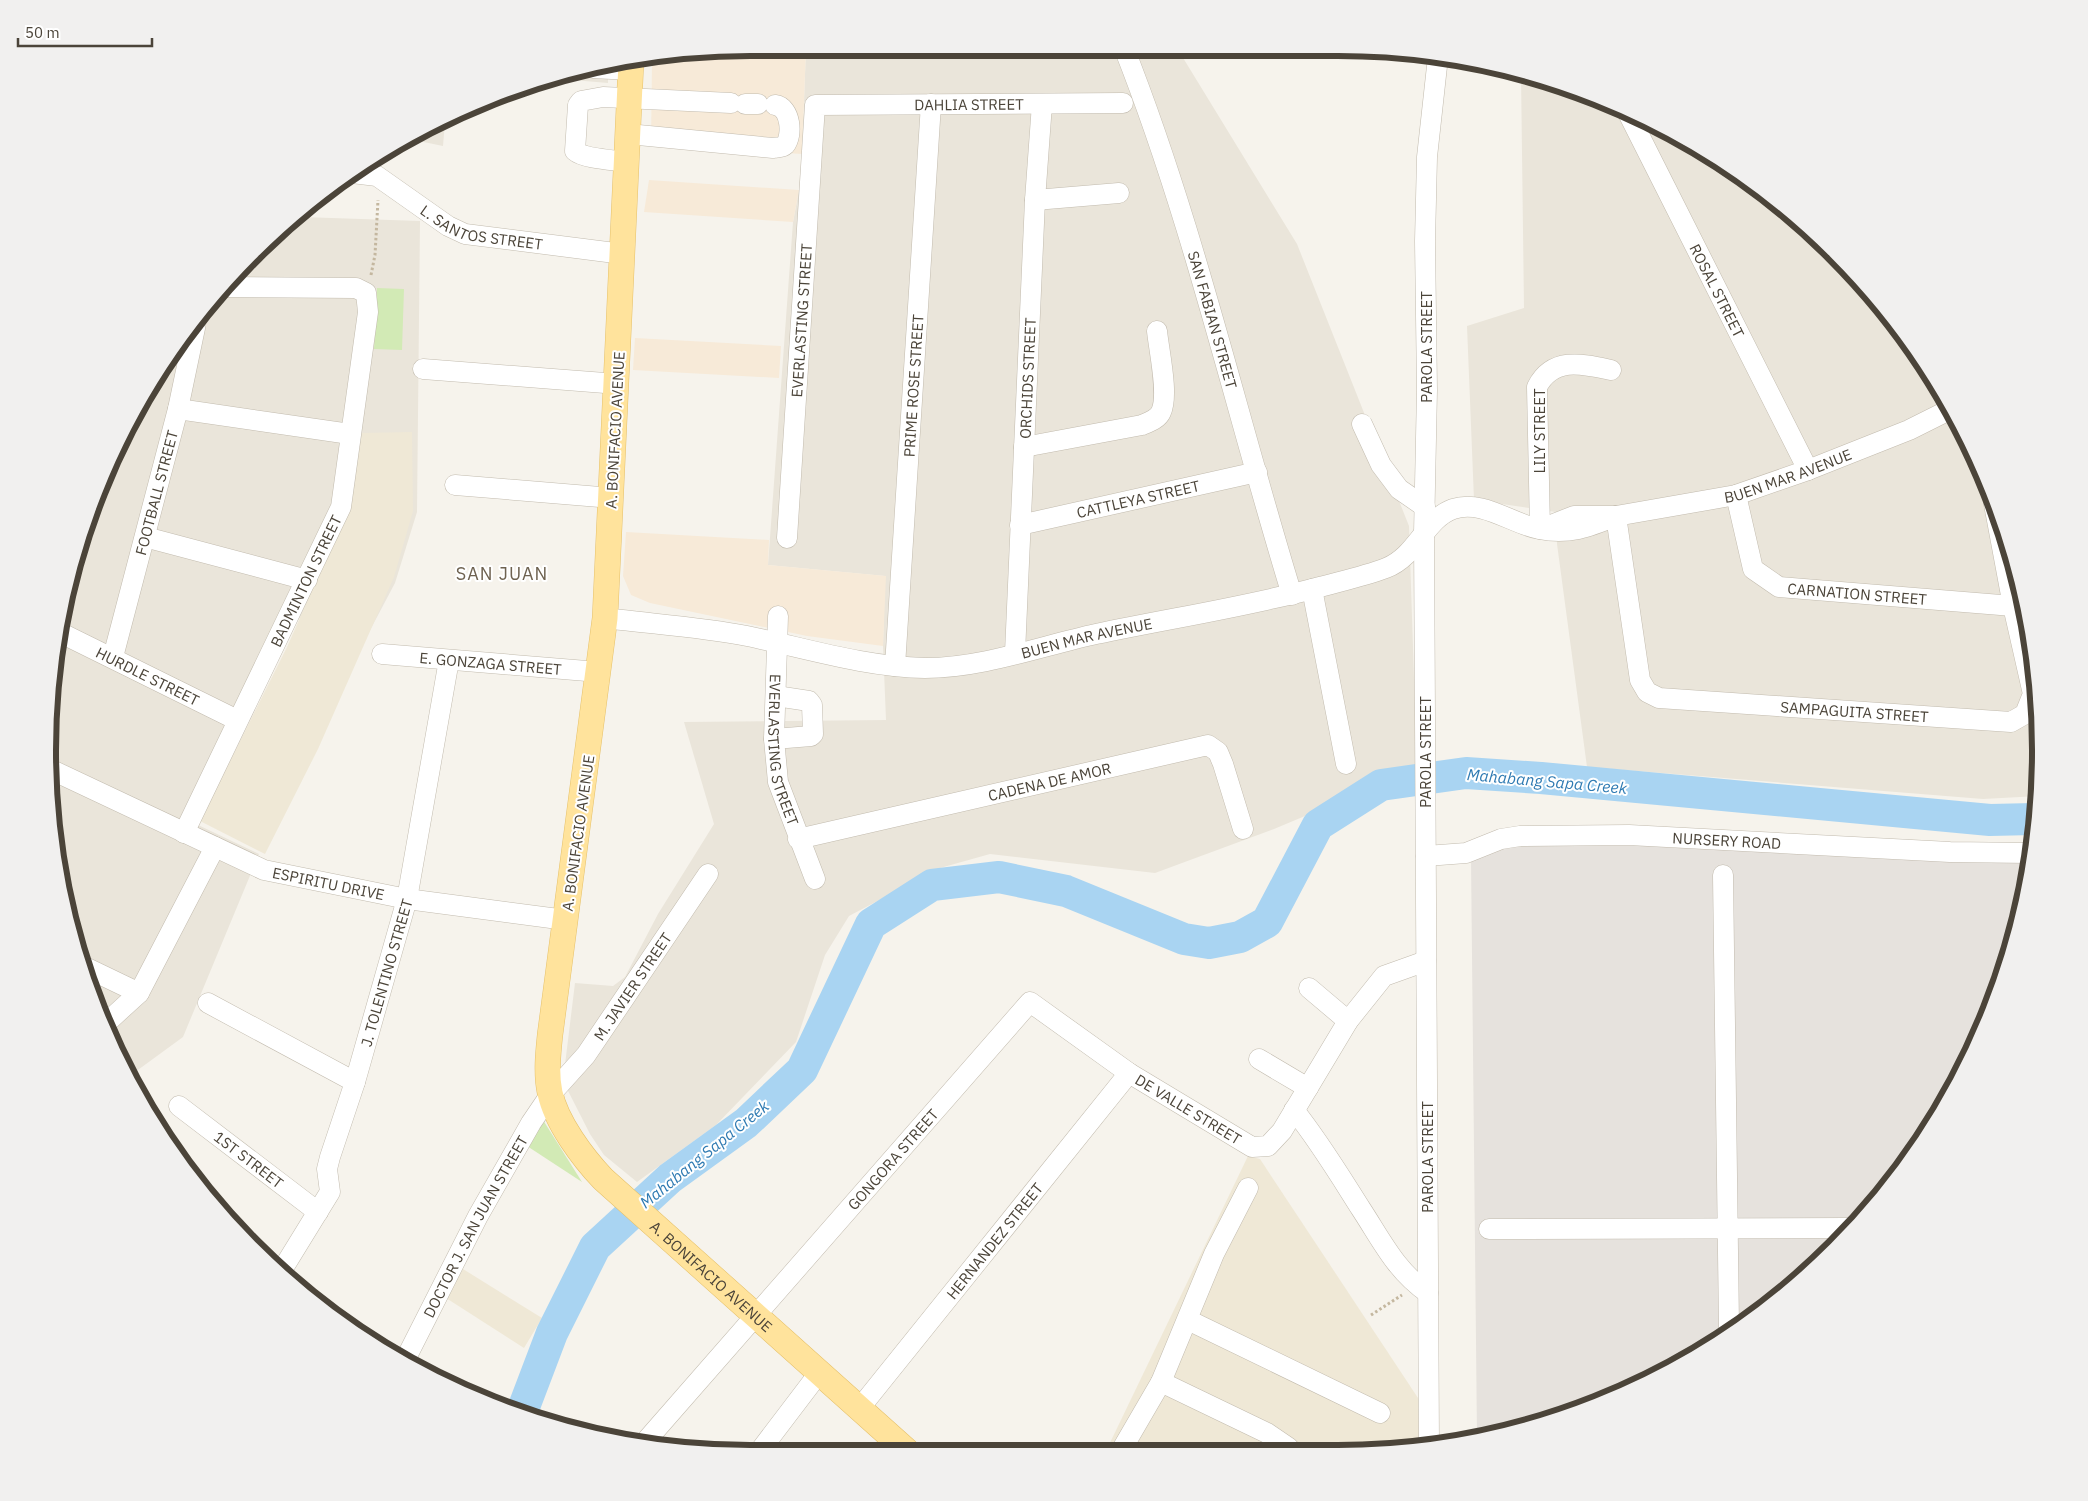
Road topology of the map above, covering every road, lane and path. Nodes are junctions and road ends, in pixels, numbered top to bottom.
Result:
1 (1127, 56) edge
2 (1437, 64) edge
3 (631, 67) edge
4 (630, 99) junction
5 (1123, 103) dead end
6 (931, 104) junction
7 (1042, 104) junction
8 (815, 105) joint
9 (1634, 123) edge
10 (628, 134) junction
11 (627, 162) junction
12 (363, 174) edge
13 (377, 176) junction
14 (1119, 192) dead end
15 (1035, 200) junction
16 (624, 254) junction
17 (235, 287) edge
18 (366, 293) junction
19 (1157, 331) dead end
20 (193, 338) edge
21 (423, 369) dead end
22 (1611, 370) dead end
23 (618, 384) junction
24 (178, 410) junction
25 (1944, 413) edge
26 (1362, 424) dead end
27 (350, 434) junction
28 (1024, 447) junction
29 (1808, 470) junction
30 (1257, 472) junction
31 (455, 485) dead end
32 (1736, 495) junction
33 (612, 498) junction
34 (1424, 507) junction
35 (1616, 516) junction
36 (1020, 525) junction
37 (1540, 529) junction
38 (1424, 534) junction
39 (145, 537) junction
40 (787, 538) dead end
41 (2003, 553) edge
42 (307, 580) junction
43 (1312, 589) junction
44 (1292, 595) junction
45 (2012, 606) junction
46 (778, 616) dead end
47 (605, 618) junction
48 (66, 635) edge
49 (776, 644) junction
50 (1015, 653) junction
51 (382, 654) dead end
52 (113, 657) junction
53 (449, 660) junction
54 (895, 666) junction
55 (2027, 667) edge
56 (599, 672) junction
57 (776, 696) junction
58 (2030, 702) edge
59 (237, 720) junction
60 (774, 739) junction
61 (1346, 764) dead end
62 (57, 772) edge
63 (1243, 829) dead end
64 (798, 839) junction
65 (200, 840) junction
66 (2024, 853) edge
67 (1426, 856) junction
68 (708, 874) dead end
69 (1723, 875) dead end
70 (815, 879) dead end
71 (407, 898) junction
72 (566, 920) junction
73 (1426, 961) junction
74 (92, 970) edge
75 (1309, 988) dead end
76 (139, 993) junction
77 (1030, 1002) joint
78 (208, 1003) dead end
79 (110, 1019) edge
80 (1348, 1021) junction
81 (1258, 1058) dead end
82 (1130, 1073) junction
83 (355, 1082) junction
84 (1308, 1088) junction
85 (550, 1095) junction
86 (179, 1106) dead end
87 (1294, 1110) junction
88 (1248, 1188) dead end
89 (318, 1212) junction
90 (1728, 1227) junction
91 (1840, 1228) edge
92 (1489, 1229) dead end
93 (285, 1265) edge
94 (1410, 1280) junction
95 (1428, 1293) junction
96 (1371, 1315) dead end
97 (756, 1316) junction
98 (1188, 1320) junction
99 (1728, 1324) edge
100 (408, 1355) edge
101 (819, 1373) junction
102 (1161, 1382) junction
103 (859, 1409) junction
104 (1380, 1413) dead end
105 (649, 1437) edge
106 (1429, 1439) edge
107 (764, 1445) edge
108 (900, 1445) edge
109 (1124, 1445) edge
110 (1285, 1445) edge

1 - 30 street, SAN FABIAN STREET
2 - 34 street, PAROLA STREET
3 - 4 main road, A. BONIFACIO AVENUE
4 - 10 main road, A. BONIFACIO AVENUE
4 - 10 street
4 - 11 street
5 - 7 street, DAHLIA STREET
6 - 7 street, DAHLIA STREET
6 - 8 street, DAHLIA STREET
6 - 54 street, PRIME ROSE STREET
7 - 15 street, ORCHIDS STREET
8 - 40 street, EVERLASTING STREET
9 - 29 street, ROSAL STREET
10 - 11 main road, A. BONIFACIO AVENUE
11 - 16 main road, A. BONIFACIO AVENUE
12 - 13 street, L. SANTOS STREET
13 - 16 street, L. SANTOS STREET
13 - 18 path
14 - 15 street
15 - 28 street, ORCHIDS STREET
16 - 23 main road, A. BONIFACIO AVENUE
17 - 18 street
18 - 27 street, BADMINTON STREET
19 - 28 street
20 - 24 street, FOOTBALL STREET
21 - 23 street
22 - 37 street, LILY STREET
23 - 33 main road, A. BONIFACIO AVENUE
24 - 27 street
24 - 39 street, FOOTBALL STREET
25 - 29 street, BUEN MAR AVENUE
26 - 34 street
27 - 42 street, BADMINTON STREET
28 - 36 street, ORCHIDS STREET
29 - 32 street, BUEN MAR AVENUE
30 - 36 street, CATTLEYA STREET
30 - 44 street, SAN FABIAN STREET
31 - 33 street
32 - 35 street, BUEN MAR AVENUE
32 - 45 street, CARNATION STREET
33 - 47 main road, A. BONIFACIO AVENUE
34 - 38 street, PAROLA STREET
35 - 37 street, BUEN MAR AVENUE
35 - 58 street, SAMPAGUITA STREET
36 - 50 street, ORCHIDS STREET
37 - 38 street, BUEN MAR AVENUE
38 - 43 street, BUEN MAR AVENUE
38 - 67 street, PAROLA STREET
39 - 42 street
39 - 52 street, FOOTBALL STREET
41 - 45 street, SAMPAGUITA STREET
42 - 59 street, BADMINTON STREET
43 - 44 street, BUEN MAR AVENUE
43 - 61 street
44 - 50 street, BUEN MAR AVENUE
45 - 55 street, SAMPAGUITA STREET
46 - 49 street, EVERLASTING STREET
47 - 49 street, BUEN MAR AVENUE
47 - 56 main road, A. BONIFACIO AVENUE
48 - 52 street, HURDLE STREET
49 - 54 street, BUEN MAR AVENUE
49 - 57 street, EVERLASTING STREET
50 - 54 street, BUEN MAR AVENUE
51 - 53 street, E. GONZAGA STREET
52 - 59 street, HURDLE STREET
53 - 56 street, E. GONZAGA STREET
53 - 71 street, J. TOLENTINO STREET
56 - 72 main road, A. BONIFACIO AVENUE
57 - 60 street, EVERLASTING STREET
57 - 60 street
59 - 65 street, BADMINTON STREET
60 - 64 street, EVERLASTING STREET
62 - 65 street, ESPIRITU DRIVE
63 - 64 street, CADENA DE AMOR
64 - 70 street, EVERLASTING STREET
65 - 71 street, ESPIRITU DRIVE
65 - 76 street, BADMINTON STREET
66 - 67 street, NURSERY ROAD
67 - 73 street, PAROLA STREET
68 - 85 street, M. JAVIER STREET
69 - 90 street
71 - 72 street, ESPIRITU DRIVE
71 - 83 street, J. TOLENTINO STREET
72 - 85 main road, A. BONIFACIO AVENUE
73 - 80 street, DE VALLE STREET
73 - 95 street, PAROLA STREET
74 - 76 street
75 - 80 street
76 - 79 street, BADMINTON STREET
77 - 82 street, DE VALLE STREET
77 - 97 street, GONGORA STREET
78 - 83 street
80 - 84 street, DE VALLE STREET
81 - 84 street
82 - 87 street, DE VALLE STREET
82 - 103 street, HERNANDEZ STREET
83 - 89 street, J. TOLENTINO STREET
84 - 87 street, DE VALLE STREET
85 - 97 main road, A. BONIFACIO AVENUE
85 - 100 street, DOCTOR J. SAN JUAN STREET
86 - 89 street, 1ST STREET
87 - 94 street
88 - 98 street
89 - 93 street, J. TOLENTINO STREET
90 - 91 street
90 - 92 street
90 - 99 street
94 - 95 street
94 - 96 path
95 - 106 street, PAROLA STREET
97 - 101 main road, A. BONIFACIO AVENUE
97 - 105 street, GONGORA STREET
98 - 102 street
98 - 104 street
101 - 103 main road, A. BONIFACIO AVENUE
101 - 107 street
102 - 109 street
102 - 110 street
103 - 108 main road, A. BONIFACIO AVENUE

